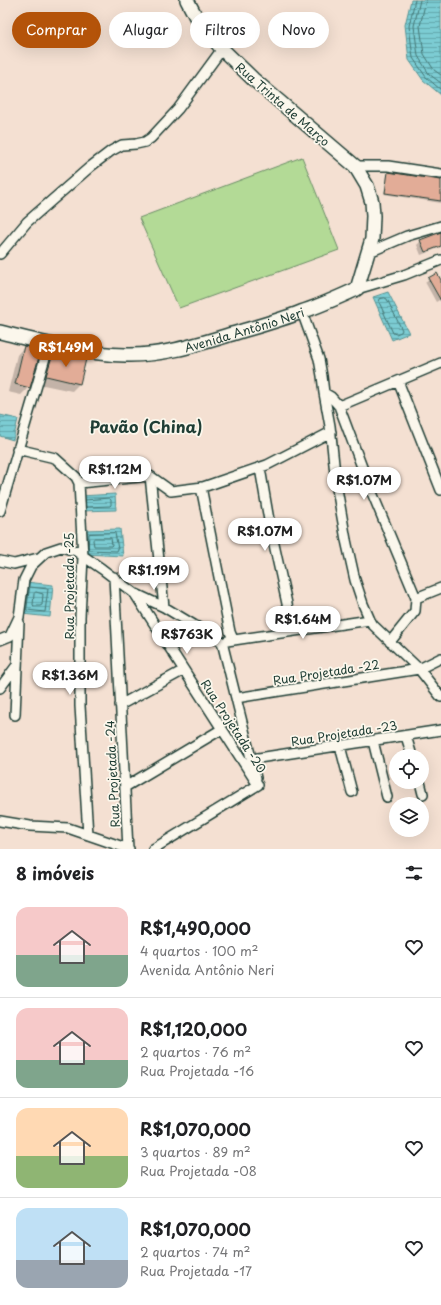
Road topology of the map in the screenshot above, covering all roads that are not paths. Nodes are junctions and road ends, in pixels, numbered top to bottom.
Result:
1 (187, 0) edge
2 (222, 50) junction
3 (355, 166) junction
4 (441, 174) edge
5 (441, 226) edge
6 (367, 253) junction
7 (0, 254) edge
8 (441, 260) edge
9 (357, 289) junction
10 (302, 312) junction
11 (0, 332) edge
12 (48, 344) junction
13 (441, 363) edge
14 (398, 381) junction
15 (324, 393) junction
16 (339, 406) junction
17 (331, 432) junction
18 (17, 449) junction
19 (260, 468) junction
20 (150, 476) junction
21 (5, 477) edge
22 (79, 483) junction
23 (201, 487) junction
24 (441, 490) edge
25 (0, 511) edge
26 (83, 557) junction
27 (38, 558) junction
28 (0, 562) edge
29 (114, 577) junction
30 (441, 588) edge
31 (135, 594) junction
32 (416, 598) junction
33 (164, 607) junction
34 (19, 617) junction
35 (370, 620) junction
36 (293, 631) junction
37 (233, 639) junction
38 (0, 640) edge
39 (222, 642) junction
40 (390, 642) junction
41 (441, 658) edge
42 (17, 665) junction
43 (419, 669) junction
44 (184, 670) junction
45 (0, 688) edge
46 (441, 697) edge
47 (236, 698) junction
48 (120, 705) junction
49 (15, 715) dead end
50 (222, 729) junction
51 (441, 730) edge
52 (406, 736) junction
53 (373, 741) junction
54 (340, 746) junction
55 (410, 749) edge
56 (252, 759) junction
57 (258, 785) junction
58 (124, 787) junction
59 (422, 789) edge
60 (352, 792) dead end
61 (423, 794) dead end
62 (387, 797) dead end
63 (0, 821) edge
64 (88, 835) junction
65 (128, 849) edge
66 (153, 849) edge

1 - 2 street, Rua Trinta de Março
2 - 3 street, Rua Trinta de Março
2 - 7 street
3 - 4 street
3 - 6 street
5 - 6 street
6 - 9 street
8 - 9 street
9 - 10 street, Avenida Antônio Neri
10 - 12 street, Avenida Antônio Neri
10 - 15 street
11 - 12 street, Avenida Antônio Neri
12 - 18 street
13 - 14 street
14 - 16 street
14 - 24 street
15 - 16 street
15 - 17 street
16 - 32 street
17 - 19 street
17 - 35 street
18 - 21 street
18 - 22 street
19 - 23 street
19 - 36 street
20 - 22 street
20 - 23 street
20 - 33 street
21 - 25 street
22 - 26 street, Rua Projetada -25
23 - 37 street
26 - 27 street, Rua Projetada -20
26 - 29 street, Rua Projetada -20
26 - 64 street, Rua Projetada -25
27 - 28 street
27 - 34 street
29 - 31 street, Rua Projetada -20
29 - 48 street, Rua Projetada -24
30 - 32 street
31 - 33 street
31 - 44 street, Rua Projetada -20
32 - 40 street
33 - 39 street
34 - 38 street
34 - 42 street
35 - 36 street
35 - 40 street
36 - 37 street
37 - 39 street
39 - 47 street, Rua Projetada -20
40 - 43 street
41 - 43 street, Rua Projetada -22
42 - 45 street
42 - 49 street
43 - 46 street
43 - 47 street, Rua Projetada -22
44 - 48 street
44 - 50 street, Rua Projetada -20
47 - 56 street, Rua Projetada -20
48 - 58 street, Rua Projetada -24
50 - 57 street, Rua Projetada -20
50 - 58 street
51 - 52 street, Rua Projetada -23
52 - 53 street, Rua Projetada -23
52 - 55 street
53 - 54 street, Rua Projetada -23
53 - 62 street
54 - 56 street, Rua Projetada -23
54 - 60 street
56 - 57 street, Rua Projetada -20
57 - 66 street
58 - 65 street, Rua Projetada -24
59 - 61 street
63 - 64 street
64 - 65 street

